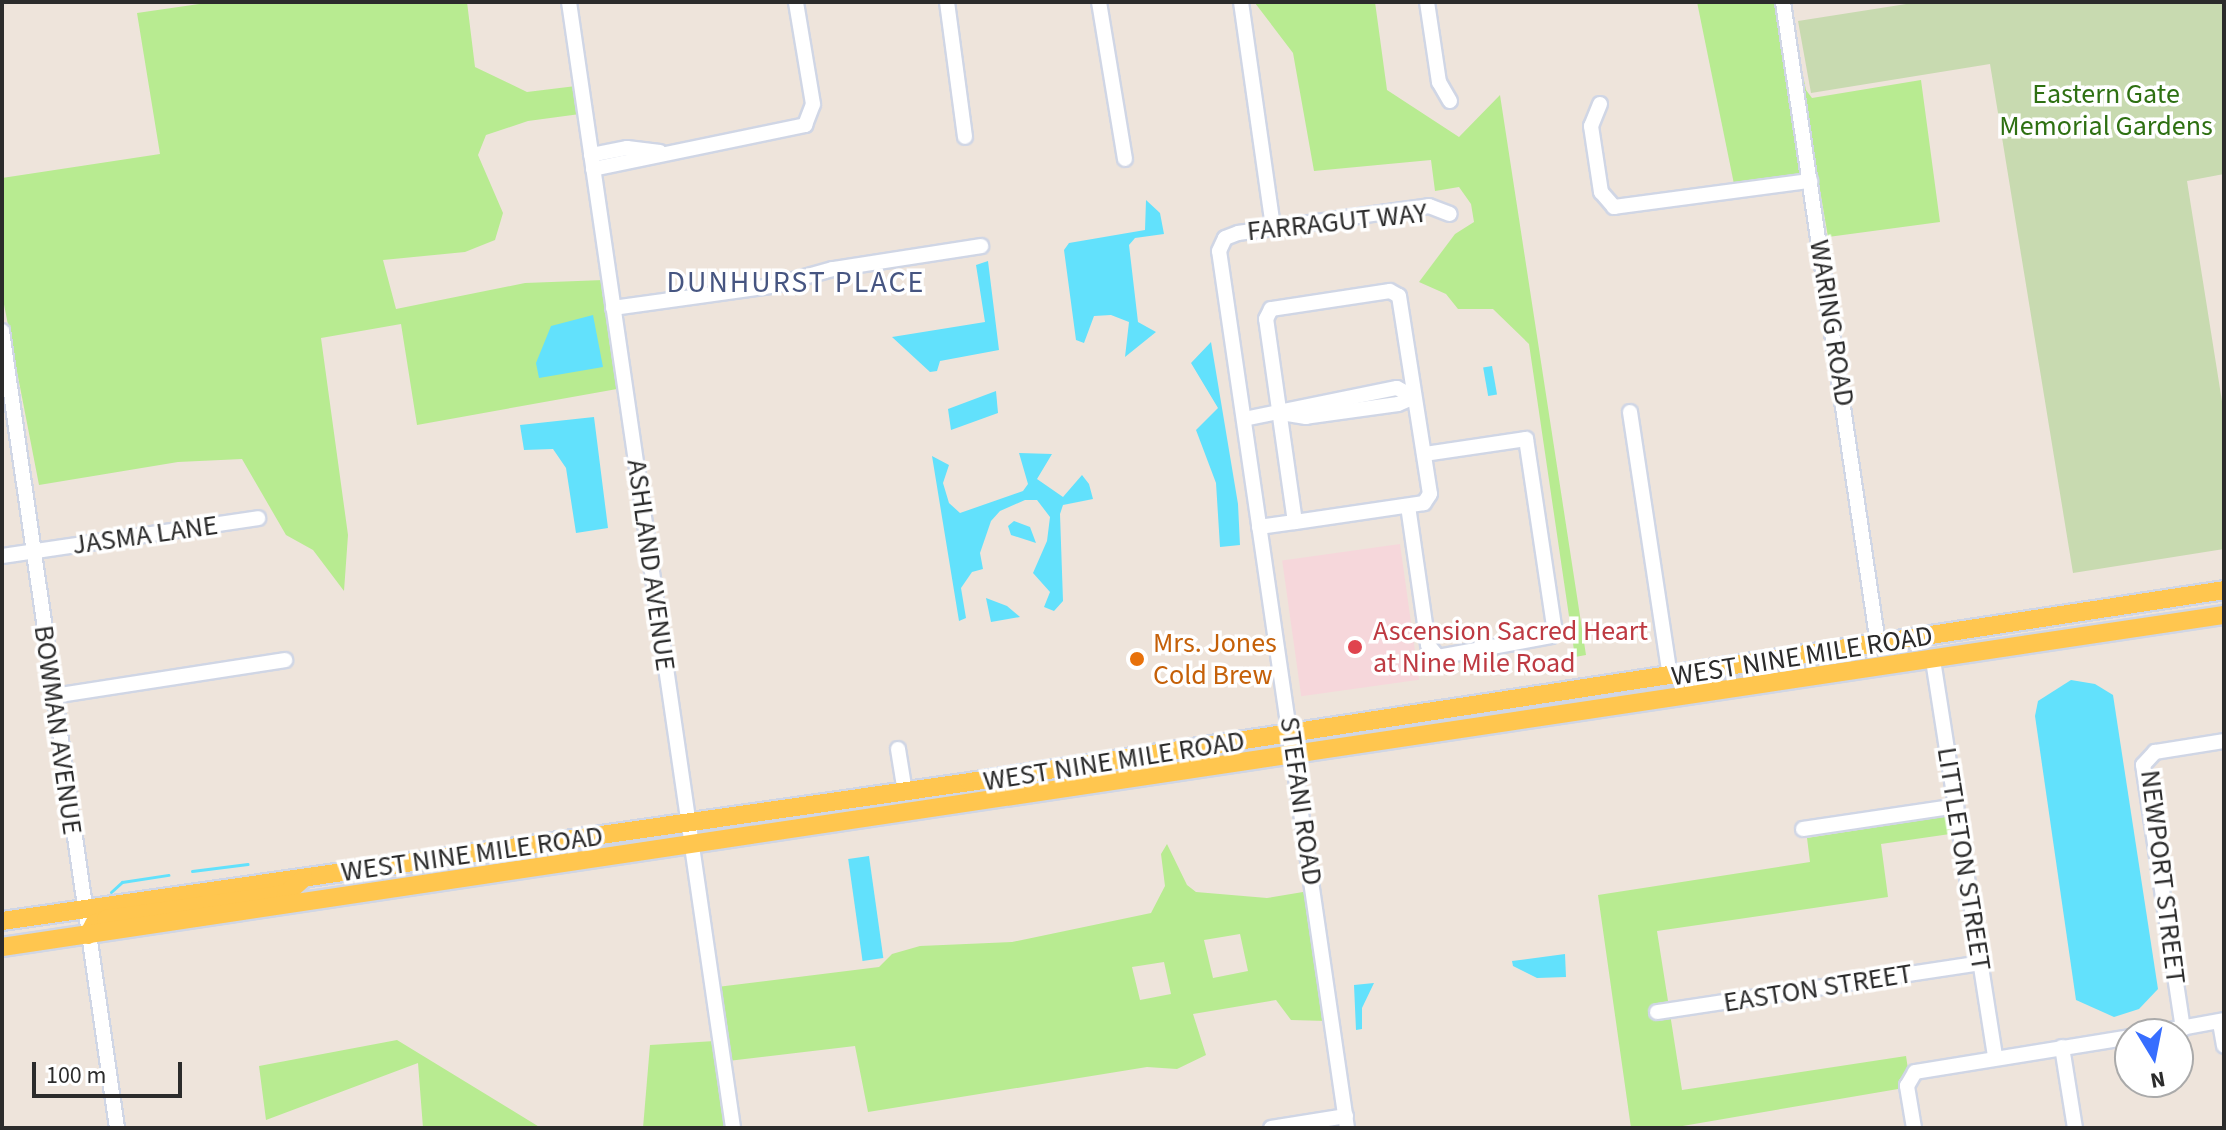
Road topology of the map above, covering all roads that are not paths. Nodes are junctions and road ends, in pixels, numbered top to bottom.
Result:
1 (569, 2) edge
2 (796, 2) edge
3 (947, 2) edge
4 (1099, 2) edge
5 (1241, 2) edge
6 (1427, 2) edge
7 (1783, 2) edge
8 (1450, 101) dead end
9 (1600, 104) dead end
10 (965, 137) dead end
11 (1125, 159) dead end
12 (592, 162) junction
13 (1810, 181) junction
14 (1450, 214) dead end
15 (1273, 228) junction
16 (1225, 238) joint
17 (981, 246) dead end
18 (613, 308) junction
19 (2, 331) edge
20 (1414, 397) junction
21 (7, 402) edge
22 (1630, 412) dead end
23 (1281, 413) junction
24 (1244, 419) junction
25 (1424, 454) junction
26 (1408, 506) junction
27 (258, 518) dead end
28 (1295, 522) junction
29 (1259, 527) junction
30 (33, 551) junction
31 (2, 556) edge
32 (2224, 590) edge
33 (2224, 603) edge
34 (2127, 605) junction
35 (2224, 615) edge
36 (2157, 626) junction
37 (1878, 644) junction
38 (285, 660) dead end
39 (1933, 660) junction
40 (1670, 677) junction
41 (53, 696) junction
42 (1692, 696) junction
43 (1502, 702) junction
44 (1291, 734) junction
45 (2224, 741) edge
46 (898, 749) dead end
47 (1294, 756) junction
48 (1079, 788) junction
49 (905, 792) junction
50 (1956, 806) junction
51 (688, 823) junction
52 (1803, 829) dead end
53 (692, 846) junction
54 (304, 878) junction
55 (469, 879) junction
56 (83, 910) junction
57 (2, 921) edge
58 (2, 935) edge
59 (88, 935) junction
60 (2, 947) edge
61 (1980, 963) junction
62 (1657, 1012) dead end
63 (2181, 1018) edge
64 (2223, 1022) edge
65 (2194, 1027) edge
66 (2114, 1039) edge
67 (2224, 1046) edge
68 (2062, 1047) junction
69 (1995, 1058) junction
70 (1346, 1122) edge
71 (117, 1128) edge
72 (733, 1128) edge
73 (1271, 1128) edge
74 (1914, 1128) edge
75 (2075, 1128) edge

1 - 12 street, ASHLAND AVENUE
2 - 12 street
3 - 10 street
4 - 11 street
5 - 15 street
6 - 8 street
7 - 13 street, WARING ROAD
9 - 13 street
12 - 18 street, ASHLAND AVENUE
13 - 37 street, WARING ROAD
14 - 15 street, FARRAGUT WAY
15 - 16 street, FARRAGUT WAY
16 - 24 street, STEFANI ROAD
17 - 18 street
18 - 51 street, ASHLAND AVENUE
19 - 21 street, BOWMAN AVENUE
20 - 23 street
20 - 23 street
20 - 25 street
21 - 30 street, BOWMAN AVENUE
22 - 40 street
23 - 24 street
23 - 28 street
24 - 29 street, STEFANI ROAD
25 - 26 street
25 - 26 street
26 - 28 street
27 - 30 street, JASMA LANE
28 - 29 street
29 - 44 street, STEFANI ROAD
30 - 31 street, JASMA LANE
30 - 41 street, BOWMAN AVENUE
32 - 34 main road, WEST NINE MILE ROAD
33 - 36 main road
34 - 37 main road, WEST NINE MILE ROAD
34 - 39 main road
35 - 36 main road, WEST NINE MILE ROAD
36 - 39 main road, WEST NINE MILE ROAD
37 - 40 main road, WEST NINE MILE ROAD
37 - 42 main road
38 - 41 street
39 - 42 main road, WEST NINE MILE ROAD
39 - 50 street, LITTLETON STREET
40 - 43 main road, WEST NINE MILE ROAD
41 - 56 street, BOWMAN AVENUE
42 - 47 main road, WEST NINE MILE ROAD
43 - 44 main road, WEST NINE MILE ROAD
43 - 47 main road
44 - 47 street, STEFANI ROAD
44 - 48 main road
44 - 49 main road, WEST NINE MILE ROAD
45 - 63 street, NEWPORT STREET
46 - 49 street
47 - 48 main road, WEST NINE MILE ROAD
47 - 70 street, STEFANI ROAD
48 - 53 main road, WEST NINE MILE ROAD
49 - 51 main road, WEST NINE MILE ROAD
49 - 53 main road
50 - 52 street
50 - 61 street, LITTLETON STREET
51 - 53 street, ASHLAND AVENUE
51 - 54 main road, WEST NINE MILE ROAD
51 - 55 main road
53 - 55 main road, WEST NINE MILE ROAD
53 - 72 street, ASHLAND AVENUE
54 - 56 main road, WEST NINE MILE ROAD
54 - 59 main road
55 - 59 main road, WEST NINE MILE ROAD
56 - 57 main road, WEST NINE MILE ROAD
56 - 58 main road
56 - 59 street, BOWMAN AVENUE
59 - 60 main road, WEST NINE MILE ROAD
59 - 71 street, BOWMAN AVENUE
61 - 62 street, EASTON STREET
61 - 69 street, LITTLETON STREET
64 - 65 street
64 - 67 street
66 - 68 street
68 - 69 street
68 - 75 street
69 - 74 street
70 - 73 street

